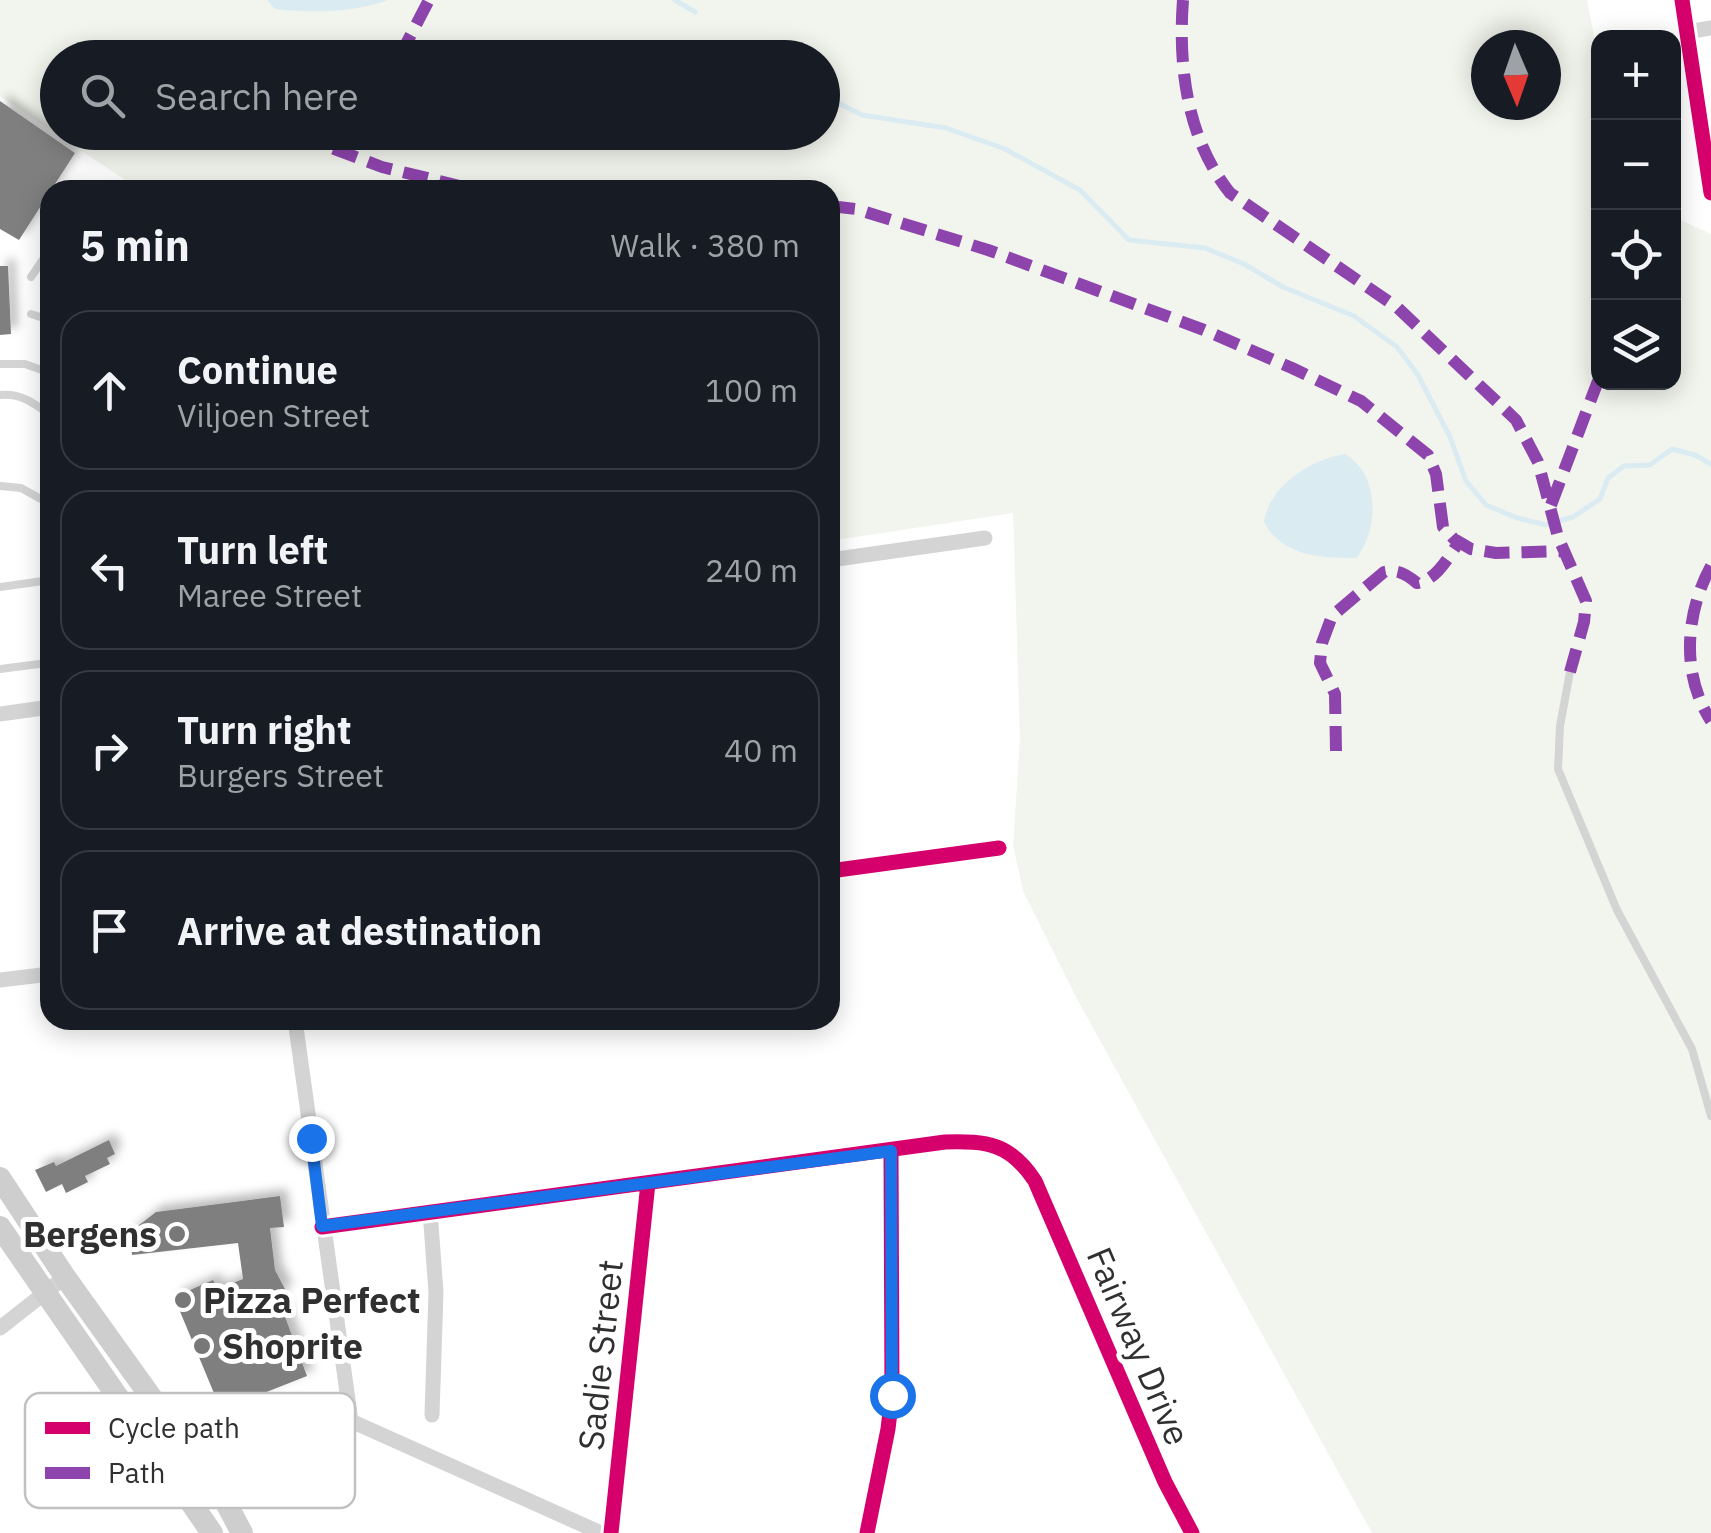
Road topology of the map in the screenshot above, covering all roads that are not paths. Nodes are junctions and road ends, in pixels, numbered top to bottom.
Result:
1 (1682, 0) edge
2 (1711, 28) edge
3 (1686, 32) junction
4 (1707, 152) edge
5 (1711, 192) edge
6 (40, 264) edge
7 (31, 277) dead end
8 (31, 314) dead end
9 (40, 317) edge
10 (0, 364) edge
11 (40, 369) edge
12 (0, 396) edge
13 (40, 408) edge
14 (0, 486) edge
15 (40, 498) edge
16 (985, 538) dead end
17 (840, 559) edge
18 (40, 581) edge
19 (0, 587) edge
20 (40, 664) edge
21 (0, 669) edge
22 (1570, 672) dead end
23 (40, 709) edge
24 (0, 714) edge
25 (998, 848) dead end
26 (840, 870) edge
27 (40, 975) edge
28 (0, 980) edge
29 (297, 1030) edge
30 (1711, 1116) edge
31 (891, 1151) junction
32 (0, 1178) edge
33 (648, 1183) junction
34 (430, 1211) junction
35 (322, 1226) junction
36 (0, 1227) edge
37 (66, 1277) junction
38 (47, 1294) junction
39 (0, 1328) edge
40 (115, 1393) edge
41 (149, 1393) edge
42 (347, 1393) edge
43 (432, 1416) dead end
44 (355, 1423) edge
45 (195, 1508) edge
46 (229, 1508) edge
47 (212, 1533) edge
48 (242, 1533) edge
49 (601, 1533) edge
50 (612, 1533) edge
51 (867, 1533) edge
52 (1192, 1533) edge

1 - 3 street
2 - 3 street
3 - 4 street
4 - 5 street
6 - 7 lane
8 - 9 lane
10 - 11 lane
12 - 13 lane
14 - 15 lane
16 - 17 street
18 - 19 lane
20 - 21 lane
22 - 30 lane
23 - 24 street
25 - 26 street
27 - 28 street
29 - 35 street
31 - 33 street
31 - 51 street
31 - 52 street, Fairway Drive
32 - 37 main road
33 - 34 street
33 - 50 street, Sadie Street
34 - 35 street
34 - 43 street
35 - 42 street
36 - 38 main road
37 - 38 street
37 - 41 main road
38 - 39 street
38 - 40 main road
44 - 49 street
45 - 47 main road
46 - 48 main road

